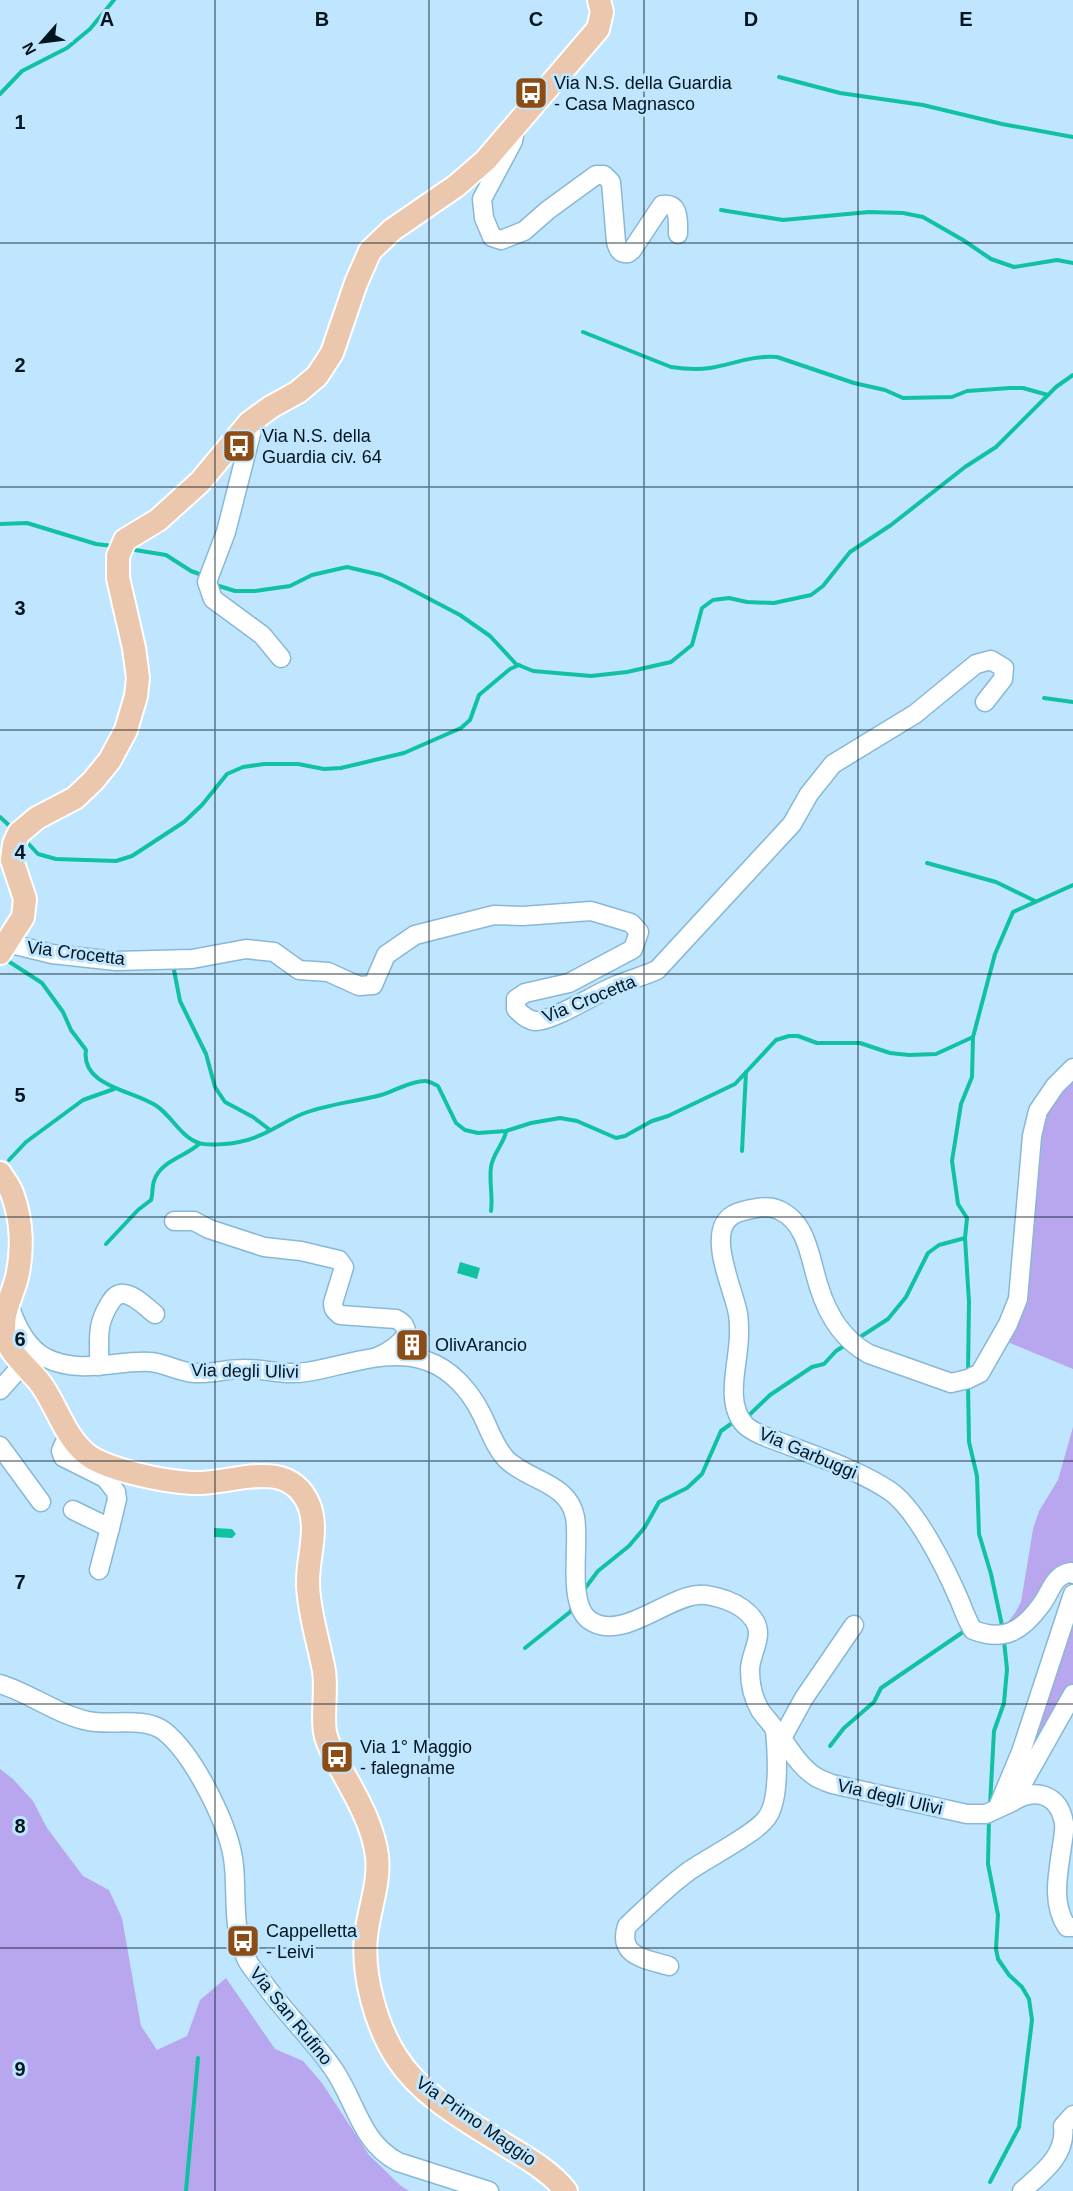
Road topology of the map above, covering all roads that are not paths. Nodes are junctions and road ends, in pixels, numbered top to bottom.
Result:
1 (599, 0) edge
2 (515, 126) junction
3 (678, 234) dead end
4 (252, 421) junction
5 (281, 658) dead end
6 (985, 702) dead end
7 (3, 948) edge
8 (1073, 1068) edge
9 (0, 1173) edge
10 (174, 1221) dead end
11 (8, 1301) junction
12 (155, 1314) dead end
13 (369, 1360) junction
14 (23, 1364) junction
15 (99, 1366) junction
16 (0, 1390) edge
17 (72, 1438) junction
18 (0, 1446) edge
19 (41, 1502) dead end
20 (73, 1510) dead end
21 (110, 1528) junction
22 (99, 1570) dead end
23 (1073, 1574) edge
24 (1073, 1594) edge
25 (854, 1625) dead end
26 (0, 1684) edge
27 (1073, 1694) edge
28 (778, 1733) junction
29 (1005, 1805) junction
30 (1073, 1927) edge
31 (669, 1966) dead end
32 (1073, 2115) edge
33 (489, 2191) edge
34 (566, 2191) edge
35 (1022, 2191) edge

1 - 2 main road
2 - 3 street
2 - 4 main road
4 - 5 street
4 - 7 main road
6 - 7 street, Via Crocetta
8 - 23 street, Via Garbuggi
9 - 11 main road, Via Primo Maggio
10 - 13 street
11 - 14 main road, Via Primo Maggio
11 - 15 street, Via degli Ulivi
12 - 15 street
13 - 15 street, Via degli Ulivi
13 - 28 street, Via degli Ulivi
14 - 16 street
14 - 17 main road, Via Primo Maggio
17 - 21 street
17 - 34 main road, Via Primo Maggio
18 - 19 street
20 - 21 street
21 - 22 street
24 - 29 street
25 - 28 street
26 - 33 street, Via San Rufino
27 - 29 street
28 - 29 street, Via degli Ulivi
28 - 31 street
29 - 30 street, Via degli Ulivi
32 - 35 street

